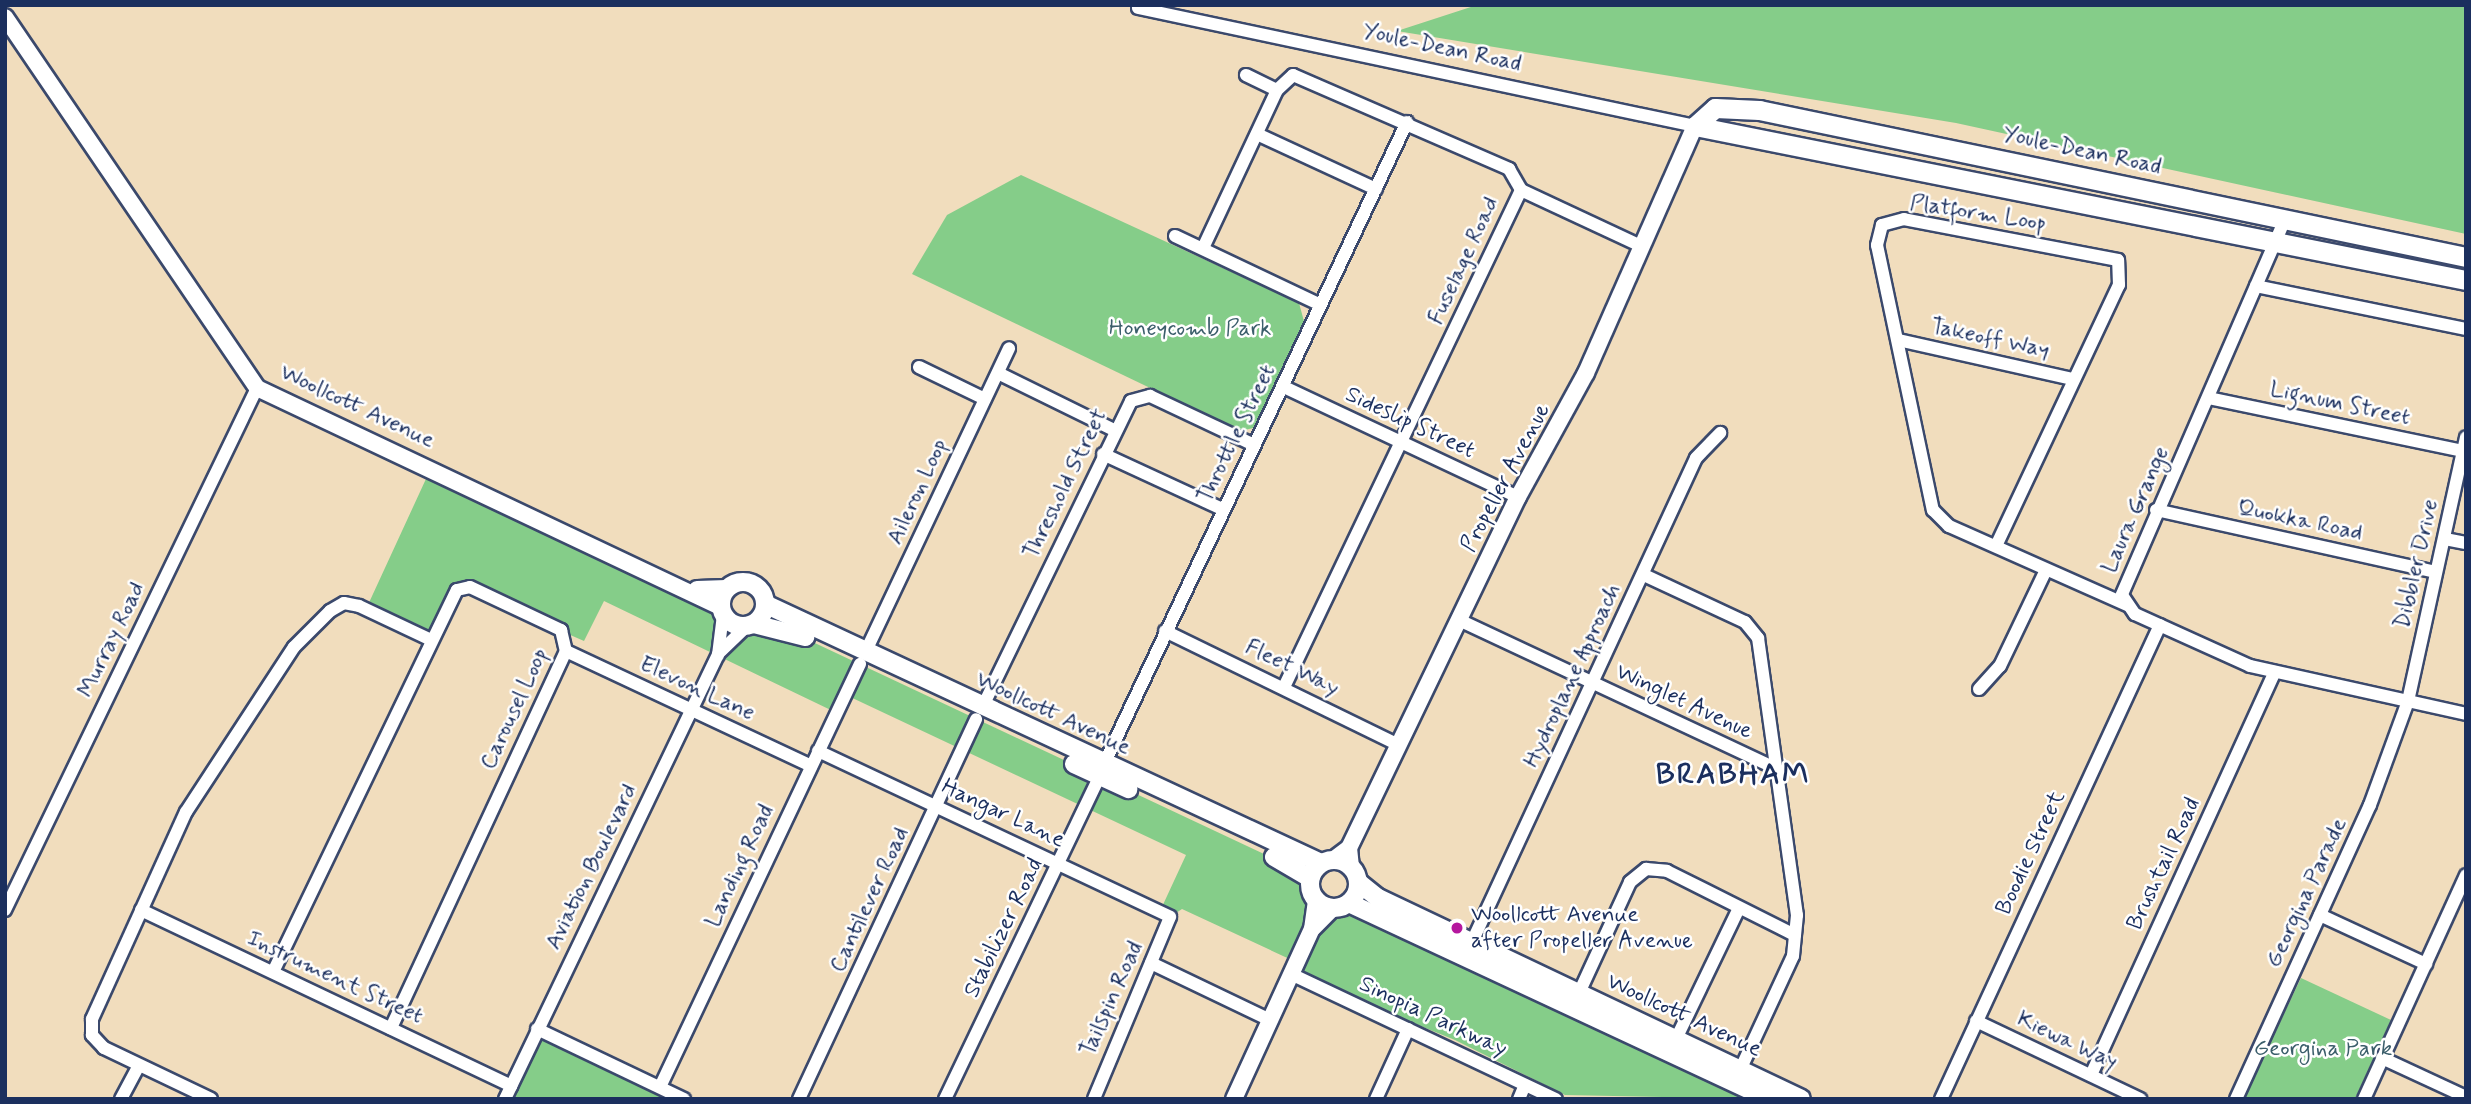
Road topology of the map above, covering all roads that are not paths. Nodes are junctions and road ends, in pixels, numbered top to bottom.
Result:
1 (1138, 8) dead end
2 (5, 17) edge
3 (1246, 75) dead end
4 (1278, 90) junction
5 (1408, 122) junction
6 (1695, 126) junction
7 (1257, 134) junction
8 (1376, 189) junction
9 (1521, 190) junction
10 (2286, 217) junction
11 (1175, 236) dead end
12 (2277, 239) junction
13 (1641, 246) junction
14 (1203, 248) junction
15 (2466, 257) edge
16 (2466, 280) edge
17 (2256, 286) junction
18 (1321, 305) junction
19 (2466, 329) edge
20 (1898, 340) junction
21 (1009, 348) dead end
22 (919, 367) dead end
23 (998, 373) junction
24 (2073, 379) junction
25 (1284, 387) junction
26 (257, 388) junction
27 (2209, 398) junction
28 (985, 399) junction
29 (1114, 430) junction
30 (1720, 433) dead end
31 (2466, 437) edge
32 (1401, 442) junction
33 (1254, 445) junction
34 (2463, 451) junction
35 (1103, 454) junction
36 (1518, 497) junction
37 (1224, 510) junction
38 (2157, 510) junction
39 (2445, 539) junction
40 (2466, 543) edge
41 (1996, 546) junction
42 (2046, 570) junction
43 (2435, 572) junction
44 (1644, 575) junction
45 (727, 588) junction
46 (691, 589) junction
47 (765, 604) junction
48 (2127, 605) junction
49 (721, 611) junction
50 (1459, 620) junction
51 (750, 625) junction
52 (2160, 625) junction
53 (1165, 631) junction
54 (429, 639) junction
55 (566, 651) junction
56 (718, 654) junction
57 (863, 659) junction
58 (2275, 671) junction
59 (1593, 683) junction
60 (1284, 687) junction
61 (1979, 690) dead end
62 (2408, 701) junction
63 (691, 710) junction
64 (979, 714) junction
65 (2466, 714) edge
66 (1399, 745) junction
67 (818, 751) junction
68 (811, 766) junction
69 (1777, 769) junction
70 (1102, 770) junction
71 (937, 807) junction
72 (1349, 848) junction
73 (1327, 861) junction
74 (1059, 863) junction
75 (1354, 875) junction
76 (2466, 875) edge
77 (1310, 878) junction
78 (1332, 904) junction
79 (1740, 908) junction
80 (5, 910) edge
81 (141, 911) junction
82 (2320, 915) junction
83 (1170, 917) joint
84 (1795, 935) junction
85 (1472, 942) junction
86 (1151, 963) junction
87 (2426, 964) junction
88 (273, 972) junction
89 (1292, 974) junction
90 (1579, 993) junction
91 (1270, 1020) junction
92 (1976, 1021) junction
93 (391, 1028) junction
94 (537, 1029) junction
95 (1408, 1029) junction
96 (1676, 1039) junction
97 (2382, 1058) junction
98 (139, 1065) junction
99 (1740, 1070) junction
100 (2091, 1075) junction
101 (1525, 1085) junction
102 (511, 1086) junction
103 (660, 1087) junction
104 (2466, 1097) edge
105 (121, 1099) edge
106 (211, 1099) edge
107 (505, 1099) edge
108 (684, 1099) edge
109 (799, 1099) edge
110 (945, 1099) edge
111 (1094, 1099) edge
112 (1234, 1099) edge
113 (1376, 1099) edge
114 (1519, 1099) edge
115 (1556, 1099) edge
116 (1770, 1099) edge
117 (1801, 1099) edge
118 (1941, 1099) edge
119 (2140, 1099) edge
120 (2236, 1099) edge
121 (2364, 1099) edge

1 - 6 street, Youle-Dean Road
2 - 26 street, Woollcott Avenue
3 - 4 street
4 - 5 street, Fuselage Road
4 - 7 street
5 - 8 street, Throttle Street
5 - 9 street, Fuselage Road
6 - 10 main road, Youle-Dean Road
6 - 12 main road, Youle-Dean Road
6 - 13 street, Propeller Avenue
7 - 8 street
7 - 14 street
8 - 18 street, Throttle Street
9 - 13 street
9 - 32 street, Fuselage Road
10 - 12 street, Laura Grange
10 - 15 main road, Youle-Dean Road
11 - 14 street
12 - 16 main road, Youle-Dean Road
12 - 17 street, Laura Grange
13 - 36 street, Propeller Avenue
14 - 18 street
17 - 19 street
17 - 27 street, Laura Grange
18 - 25 street, Throttle Street
20 - 24 street, Takeoff Way
20 - 24 street, Platform Loop
20 - 41 street, Platform Loop
21 - 23 street, Aileron Loop
22 - 28 street
23 - 28 street, Aileron Loop
23 - 29 street
24 - 41 street, Platform Loop
25 - 32 street, Sideslip Street
25 - 33 street, Throttle Street
26 - 46 street, Woollcott Avenue
26 - 80 street, Murray Road
27 - 34 street, Lignum Street
27 - 38 street, Laura Grange
28 - 57 street, Aileron Loop
29 - 33 street, Threshold Street
29 - 35 street, Threshold Street
30 - 44 street, Hydroplane Approach
31 - 34 street, Dibbler Drive
32 - 36 street, Sideslip Street
32 - 60 street, Fuselage Road
33 - 37 street, Throttle Street
34 - 39 street, Dibbler Drive
35 - 37 street
35 - 64 street, Threshold Street
36 - 50 street, Propeller Avenue
37 - 53 street, Throttle Street
38 - 43 street, Quokka Road
38 - 48 street, Laura Grange
39 - 40 street
39 - 43 street, Dibbler Drive
41 - 42 street, Platform Loop
42 - 48 street, Platform Loop
42 - 61 street
43 - 62 street, Dibbler Drive
44 - 59 street, Hydroplane Approach
44 - 69 street
45 - 46 street, Woollcott Avenue
45 - 47 main road, Woollcott Avenue
45 - 49 main road
46 - 49 street, Woollcott Avenue
47 - 51 main road
47 - 57 main road, Woollcott Avenue
48 - 52 street, Laura Grange
49 - 51 main road, Woollcott Avenue
49 - 56 street, Aviation Boulevard
50 - 59 street, Winglet Avenue
50 - 66 street, Propeller Avenue
51 - 56 street, Aviation Boulevard
51 - 57 main road, Woollcott Avenue
52 - 58 street, Laura Grange
52 - 92 street, Boodie Street
53 - 60 street, Fleet Way
53 - 70 street, Throttle Street
54 - 55 street, Carousel Loop
54 - 81 street
54 - 88 street, Carousel Loop
55 - 63 street, Elevon Lane
55 - 93 street, Carousel Loop
56 - 63 street, Aviation Boulevard
57 - 64 main road, Woollcott Avenue
57 - 67 street, Landing Road
58 - 62 street, Laura Grange
58 - 100 street, Brushtail Road
59 - 69 street, Winglet Avenue
59 - 85 street, Hydroplane Approach
60 - 66 street, Fleet Way
62 - 65 street, Laura Grange
62 - 82 street, Georgina Parade
63 - 68 street, Elevon Lane
63 - 94 street, Aviation Boulevard
64 - 70 main road, Woollcott Avenue
64 - 71 street, Cantilever Road
66 - 72 street, Propeller Avenue
67 - 68 street, Landing Road
67 - 71 street, Hangar Lane
68 - 103 street, Landing Road
69 - 84 street
70 - 73 main road, Woollcott Avenue
70 - 74 street, Stabilizer Road
70 - 77 main road, Woollcott Avenue
71 - 74 street, Hangar Lane
71 - 109 street, Cantilever Road
72 - 73 street, Propeller Avenue
72 - 75 street
73 - 75 main road, Woollcott Avenue
73 - 77 main road
74 - 83 street, Hangar Lane
74 - 110 street, Stabilizer Road
75 - 78 main road
75 - 85 main road, Woollcott Avenue
76 - 87 street
77 - 78 main road
78 - 89 street
78 - 116 main road, Woollcott Avenue
79 - 84 street
79 - 90 street
79 - 96 street
81 - 88 street, Instrument Street
81 - 98 street
82 - 87 street
82 - 120 street, Georgina Parade
83 - 86 street, Tailspin Road
84 - 99 street
85 - 90 main road, Woollcott Avenue
86 - 91 street
86 - 111 street, Tailspin Road
87 - 97 street
88 - 93 street, Instrument Street
89 - 91 street
89 - 95 street, Sinopia Parkway
90 - 96 main road, Woollcott Avenue
91 - 112 street
92 - 100 street, Kiewa Way
92 - 118 street, Boodie Street
93 - 102 street, Instrument Street
94 - 102 street, Aviation Boulevard
94 - 103 street
95 - 101 street, Sinopia Parkway
95 - 113 street
96 - 99 main road, Woollcott Avenue
97 - 104 street
97 - 121 street
98 - 105 street
98 - 106 street
99 - 117 main road, Woollcott Avenue
100 - 119 street, Kiewa Way
101 - 114 street
101 - 115 street, Sinopia Parkway
102 - 107 street, Aviation Boulevard
103 - 108 street

